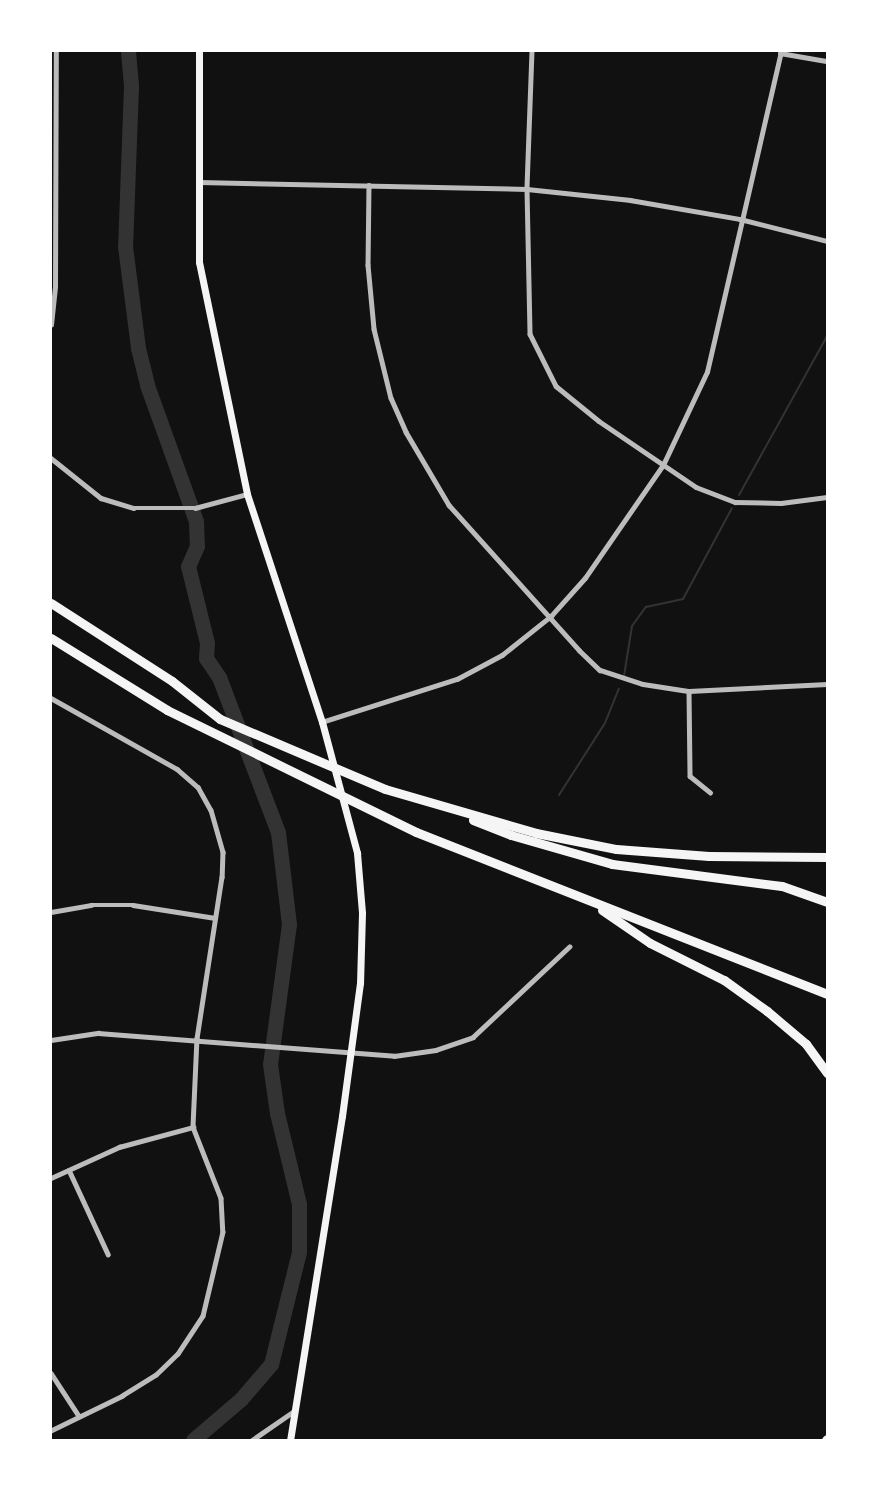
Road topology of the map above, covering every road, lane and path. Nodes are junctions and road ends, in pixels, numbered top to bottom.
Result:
1 (56, 51) edge
2 (199, 51) edge
3 (532, 51) edge
4 (780, 52) edge
5 (827, 61) edge
6 (196, 182) junction
7 (369, 185) junction
8 (527, 189) junction
9 (740, 219) junction
10 (827, 241) edge
11 (51, 326) edge
12 (51, 458) edge
13 (663, 465) junction
14 (247, 494) junction
15 (827, 496) edge
16 (51, 603) edge
17 (551, 616) junction
18 (51, 638) edge
19 (827, 684) edge
20 (688, 691) junction
21 (51, 698) edge
22 (322, 722) junction
23 (710, 792) dead end
24 (427, 801) junction
25 (827, 857) edge
26 (588, 901) junction
27 (827, 902) edge
28 (51, 912) edge
29 (215, 918) junction
30 (569, 947) dead end
31 (827, 994) edge
32 (197, 1038) junction
33 (51, 1040) edge
34 (351, 1050) junction
35 (827, 1073) edge
36 (193, 1127) junction
37 (69, 1170) junction
38 (51, 1178) edge
39 (108, 1254) dead end
40 (51, 1373) edge
41 (294, 1411) junction
42 (79, 1416) junction
43 (51, 1431) edge
44 (252, 1440) edge
45 (290, 1440) edge

1 - 11 street
2 - 6 main road
3 - 8 street
4 - 5 street
4 - 9 street
6 - 7 street
6 - 14 main road
7 - 8 street
7 - 17 street
8 - 9 street
8 - 13 street
9 - 10 street
9 - 13 street
12 - 14 street
13 - 15 street
13 - 17 street
14 - 22 main road
16 - 24 highway
17 - 20 street
17 - 22 street
18 - 26 highway
19 - 20 street
20 - 23 street
21 - 29 street
22 - 34 main road
24 - 25 highway
24 - 27 highway
26 - 31 highway
26 - 35 highway
28 - 29 street
29 - 32 street
30 - 34 street
32 - 33 street
32 - 34 street
32 - 36 street
34 - 41 main road
36 - 37 street
36 - 42 street
37 - 38 street
37 - 39 street
40 - 42 street
41 - 44 street
41 - 45 main road
42 - 43 street

